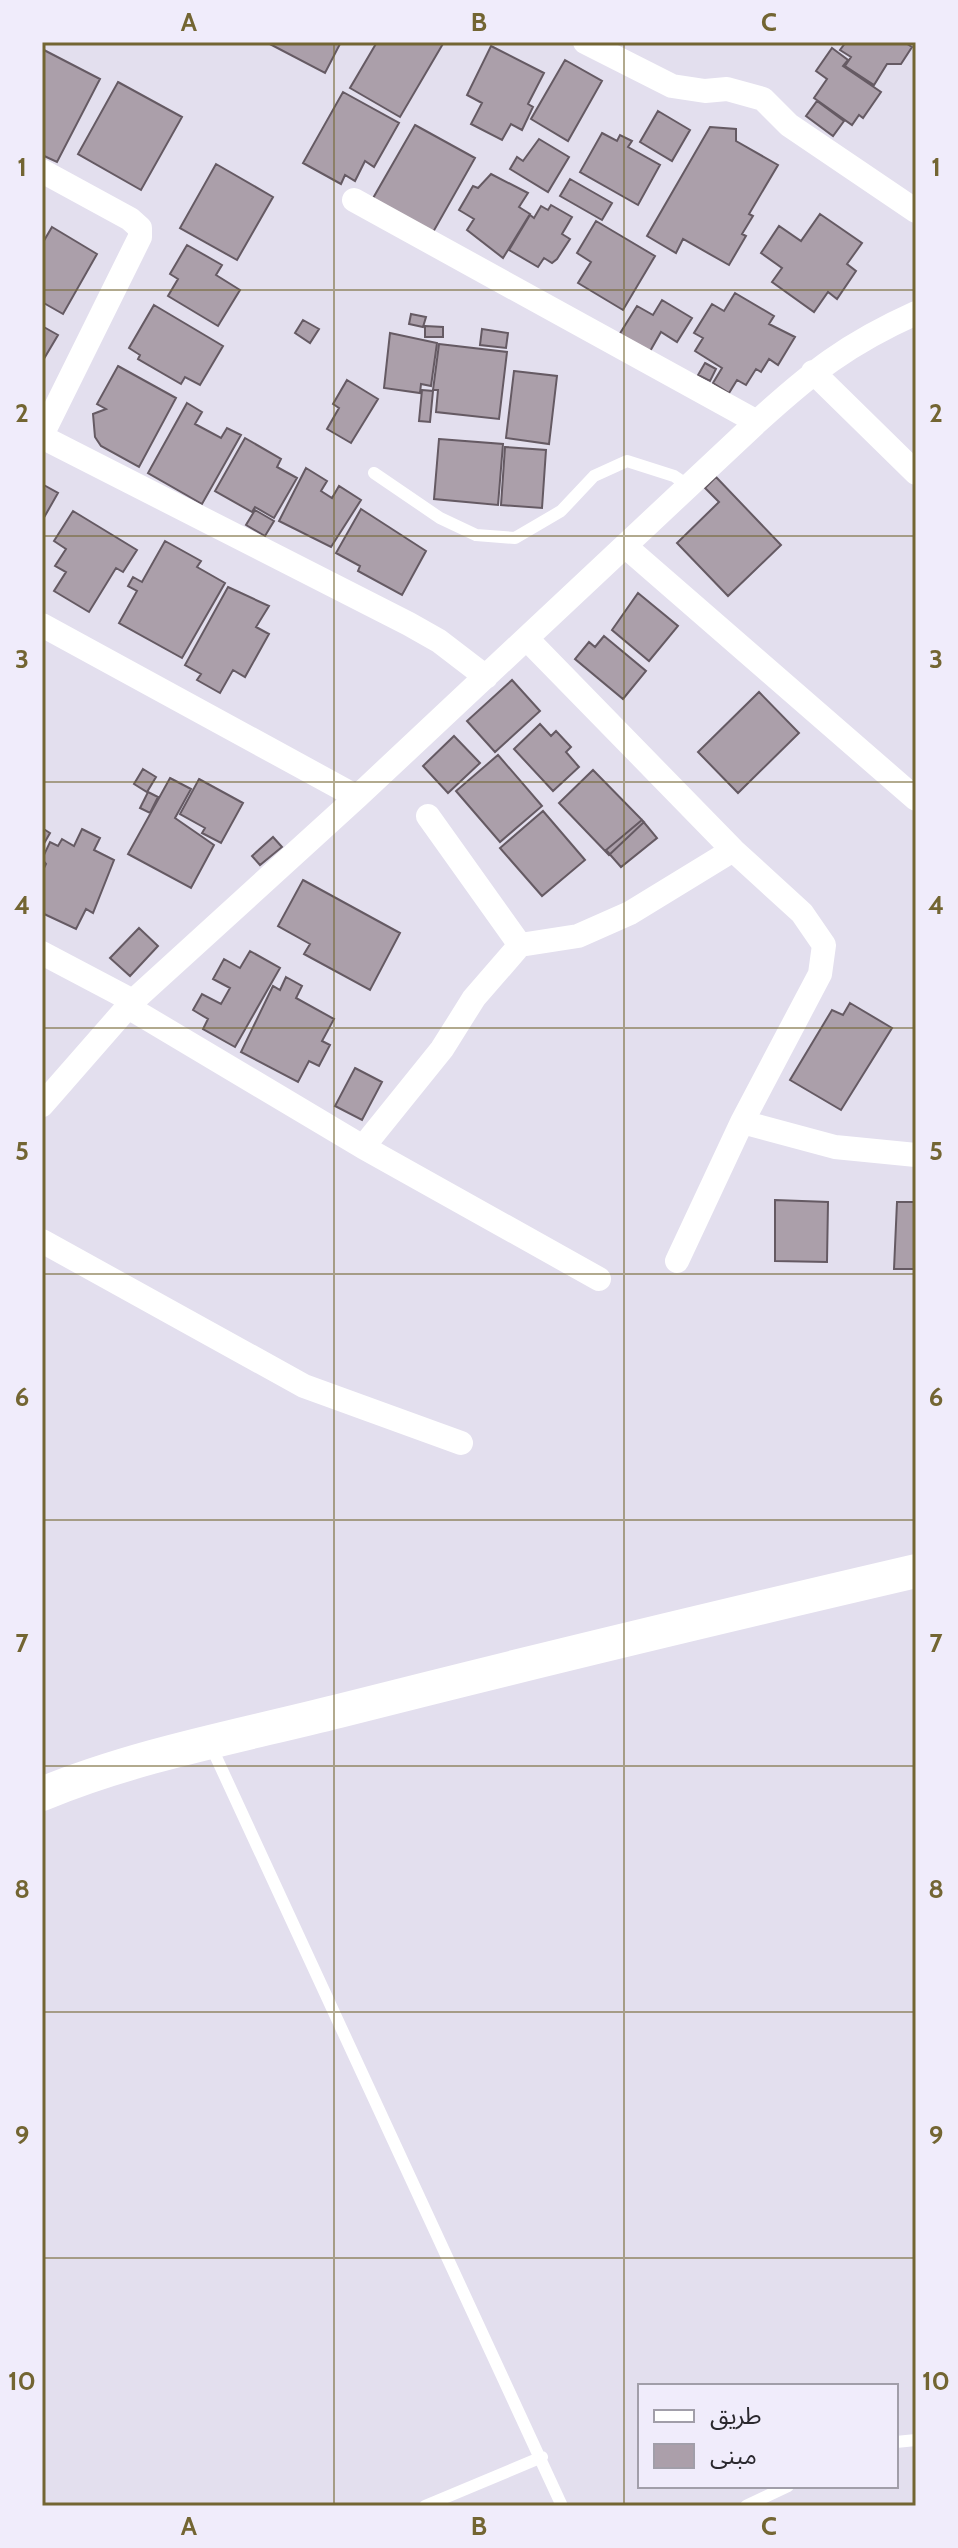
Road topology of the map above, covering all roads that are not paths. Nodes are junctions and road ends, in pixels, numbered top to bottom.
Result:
1 (585, 42) edge
2 (42, 171) edge
3 (354, 200) dead end
4 (916, 211) edge
5 (916, 313) edge
6 (813, 372) junction
7 (757, 422) junction
8 (42, 436) edge
9 (374, 473) dead end
10 (916, 473) edge
11 (689, 486) junction
12 (625, 546) junction
13 (42, 625) edge
14 (527, 639) junction
15 (486, 677) junction
16 (357, 797) junction
17 (916, 799) edge
18 (428, 816) dead end
19 (733, 850) junction
20 (520, 945) junction
21 (42, 953) edge
22 (130, 1004) junction
23 (42, 1105) edge
24 (742, 1122) junction
25 (363, 1147) junction
26 (916, 1155) edge
27 (42, 1241) edge
28 (677, 1261) dead end
29 (599, 1279) dead end
30 (461, 1443) dead end
31 (916, 1571) edge
32 (210, 1744) junction
33 (42, 1794) edge
34 (542, 2457) junction
35 (784, 2488) edge
36 (425, 2506) edge
37 (562, 2506) edge
38 (746, 2506) edge

1 - 4 street
2 - 8 street
3 - 7 street
5 - 6 street
6 - 7 street
6 - 10 street
7 - 11 street
8 - 15 street
9 - 11 lane
11 - 12 street
12 - 14 street
12 - 17 street
13 - 16 street
14 - 15 street
14 - 19 street
15 - 16 street
16 - 22 street
18 - 20 street
19 - 20 street
19 - 24 street
20 - 25 street
21 - 22 street
22 - 23 street
22 - 25 street
24 - 26 street
24 - 28 street
25 - 29 street
27 - 30 street
31 - 32 street
32 - 33 street
32 - 34 lane
34 - 36 lane
34 - 37 lane
35 - 38 lane

